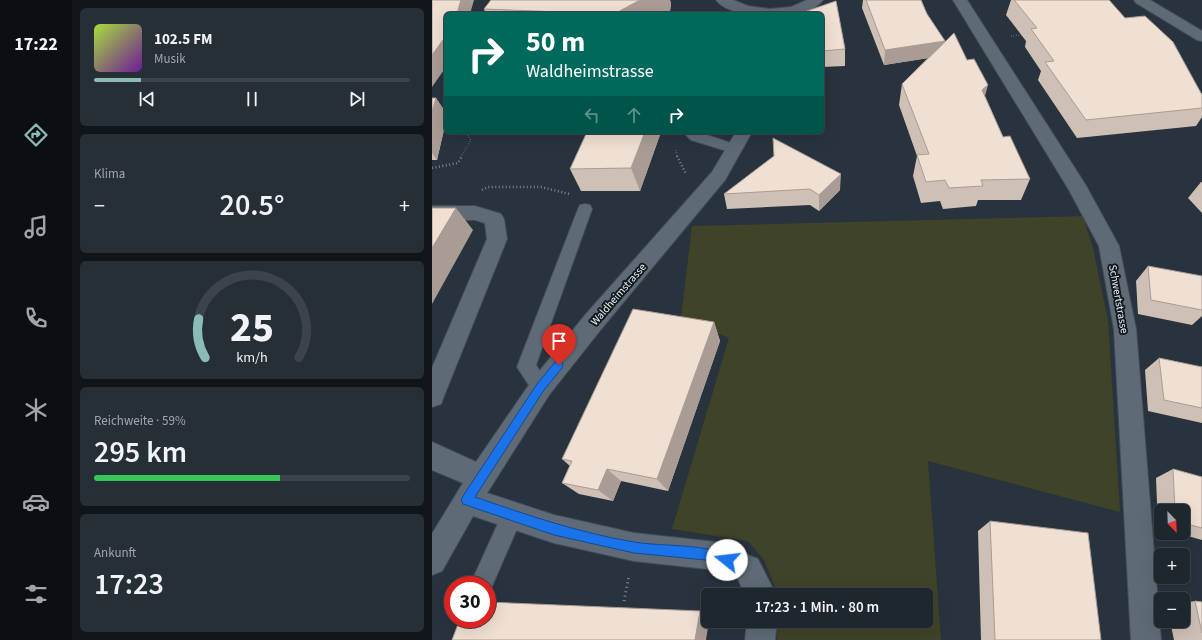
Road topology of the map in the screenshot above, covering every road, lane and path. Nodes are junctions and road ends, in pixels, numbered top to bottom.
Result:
1 (723, 0) edge
2 (816, 0) edge
3 (960, 0) edge
4 (1141, 0) edge
5 (748, 12) edge
6 (784, 12) edge
7 (1030, 34) edge
8 (1202, 37) edge
9 (984, 39) junction
10 (466, 134) edge
11 (692, 134) edge
12 (740, 140) edge
13 (675, 145) dead end
14 (432, 168) edge
15 (690, 179) dead end
16 (488, 187) dead end
17 (541, 188) dead end
18 (585, 209) dead end
19 (432, 213) edge
20 (541, 387) junction
21 (432, 396) edge
22 (432, 455) edge
23 (474, 489) junction
24 (512, 515) junction
25 (432, 561) edge
26 (484, 576) edge
27 (758, 588) edge
28 (761, 628) edge
29 (760, 640) edge
30 (1146, 640) edge

1 - 5 street
2 - 6 street
3 - 9 street, Schwertstrasse
4 - 8 street
7 - 9 path
9 - 30 street, Schwertstrasse
10 - 14 path
11 - 12 lane
12 - 20 street, Waldheimstrasse
13 - 15 path
16 - 17 path
18 - 20 lane
19 - 21 street
20 - 23 street, Waldheimstrasse
22 - 23 street
23 - 24 street
23 - 25 street, Waldheimstrasse
24 - 26 lane
24 - 27 street
28 - 29 street

